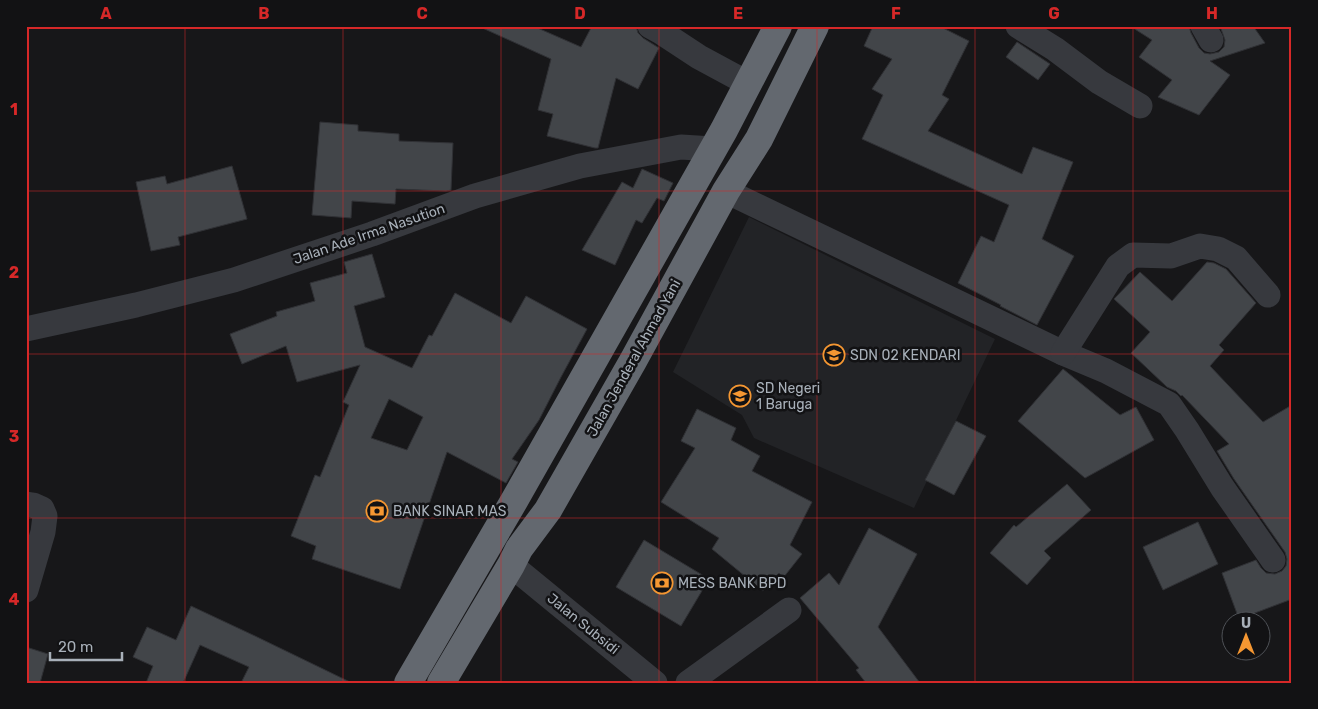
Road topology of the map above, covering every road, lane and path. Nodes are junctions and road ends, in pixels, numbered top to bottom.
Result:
1 (650, 26) edge
2 (778, 26) edge
3 (815, 26) edge
4 (1018, 26) edge
5 (749, 84) junction
6 (1140, 106) dead end
7 (713, 149) junction
8 (726, 191) junction
9 (1268, 295) dead end
10 (26, 329) edge
11 (1063, 353) junction
12 (26, 504) edge
13 (1273, 560) dead end
14 (511, 565) junction
15 (26, 590) edge
16 (789, 610) dead end
17 (408, 683) edge
18 (441, 683) edge
19 (655, 683) edge
20 (688, 683) edge

1 - 5 street
2 - 5 highway
3 - 8 highway, Jalan Jenderal Ahmad Yani
4 - 6 street
5 - 7 highway
7 - 10 street, Jalan Ade Irma Nasution
7 - 17 highway
8 - 11 street
8 - 14 highway, Jalan Jenderal Ahmad Yani
9 - 11 street
11 - 13 street
12 - 15 street
14 - 18 highway, Jalan Jenderal Ahmad Yani
14 - 19 street, Jalan Subsidi
16 - 20 street

